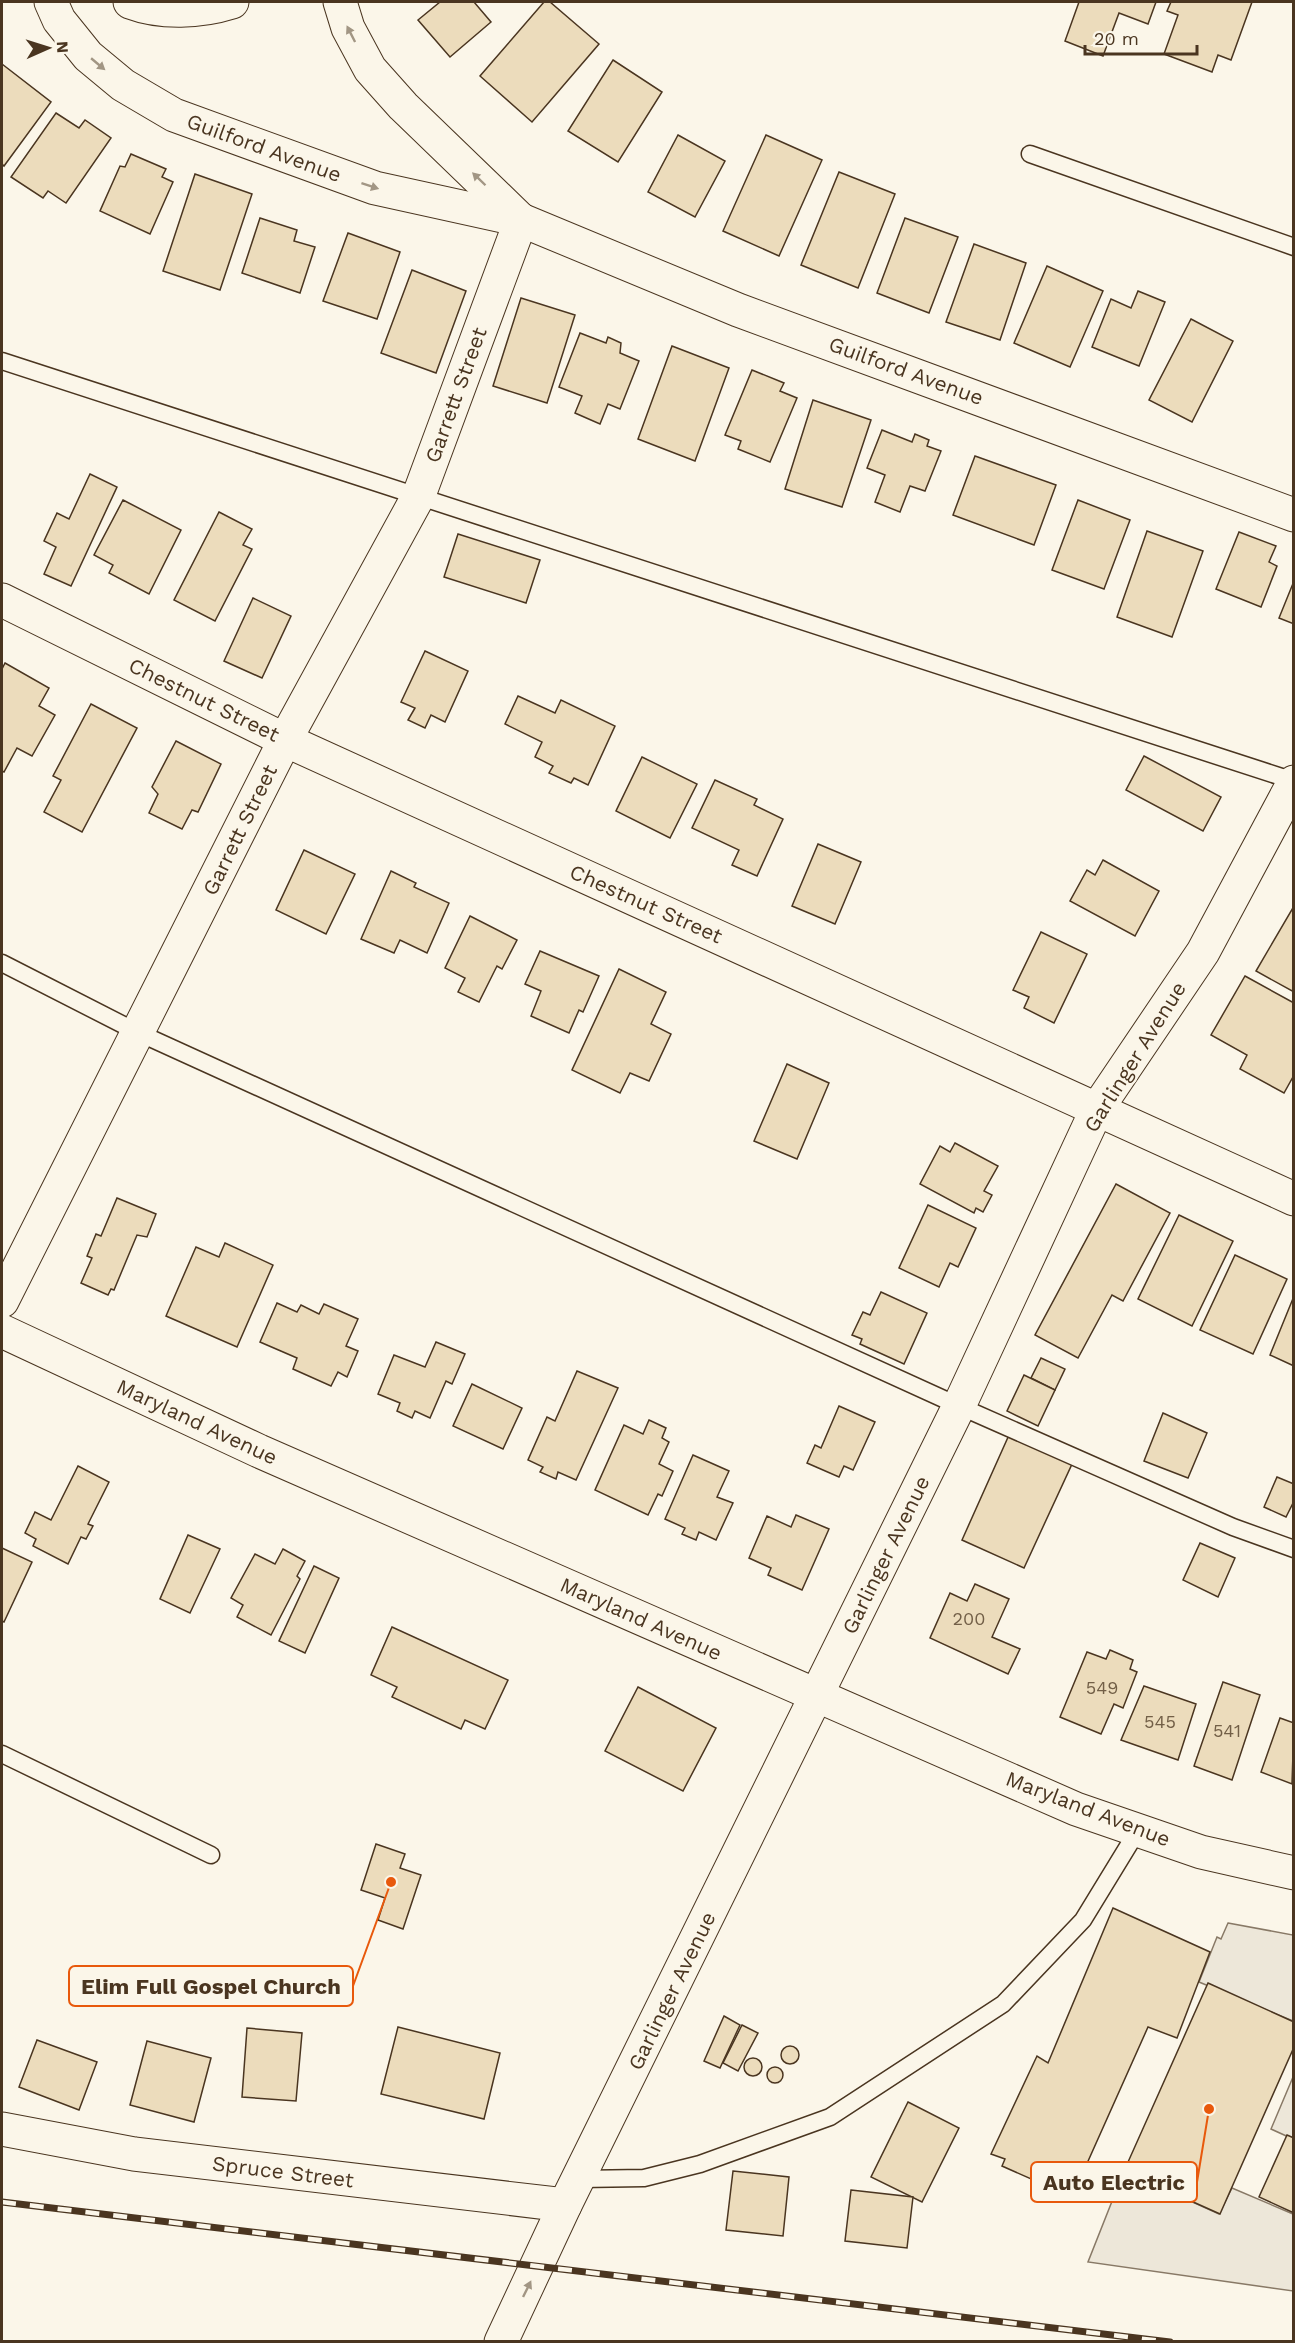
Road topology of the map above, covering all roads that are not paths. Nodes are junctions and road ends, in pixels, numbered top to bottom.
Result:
1 (51, 2) edge
2 (130, 2) edge
3 (232, 2) edge
4 (340, 2) edge
5 (1030, 154) dead end
6 (521, 220) junction
7 (1293, 247) edge
8 (2, 361) edge
9 (418, 495) junction
10 (1293, 515) edge
11 (2, 600) edge
12 (285, 740) junction
13 (1293, 781) edge
14 (2, 963) edge
15 (139, 1033) junction
16 (1097, 1108) junction
17 (1293, 1199) edge
18 (2, 1301) edge
19 (2, 1331) edge
20 (959, 1406) junction
21 (1293, 1549) edge
22 (818, 1696) junction
23 (2, 1754) edge
24 (1138, 1830) junction
25 (211, 1855) dead end
26 (1293, 1873) edge
27 (2, 2129) edge
28 (572, 2192) junction
29 (501, 2342) edge

1 -> 6 street, Guilford Avenue
2 - 3 street
6 -> 4 street, Guilford Avenue
5 - 7 lane
6 - 9 street, Garrett Street
6 - 10 street, Guilford Avenue
8 - 9 lane
9 - 12 street, Garrett Street
9 - 13 lane
11 - 12 street, Chestnut Street
12 - 15 street, Garrett Street
12 - 16 street, Chestnut Street
13 - 16 street, Garlinger Avenue
14 - 15 lane
15 - 18 street, Garrett Street
15 - 20 lane
16 - 17 street, Chestnut Street
16 - 20 street, Garlinger Avenue
19 - 22 street, Maryland Avenue
20 - 21 lane
20 - 22 street, Garlinger Avenue
22 - 24 street, Maryland Avenue
22 - 28 street, Garlinger Avenue
23 - 25 lane
24 - 26 street, Maryland Avenue
24 - 28 lane
27 - 28 street, Spruce Street
29 -> 28 street, Garlinger Avenue

